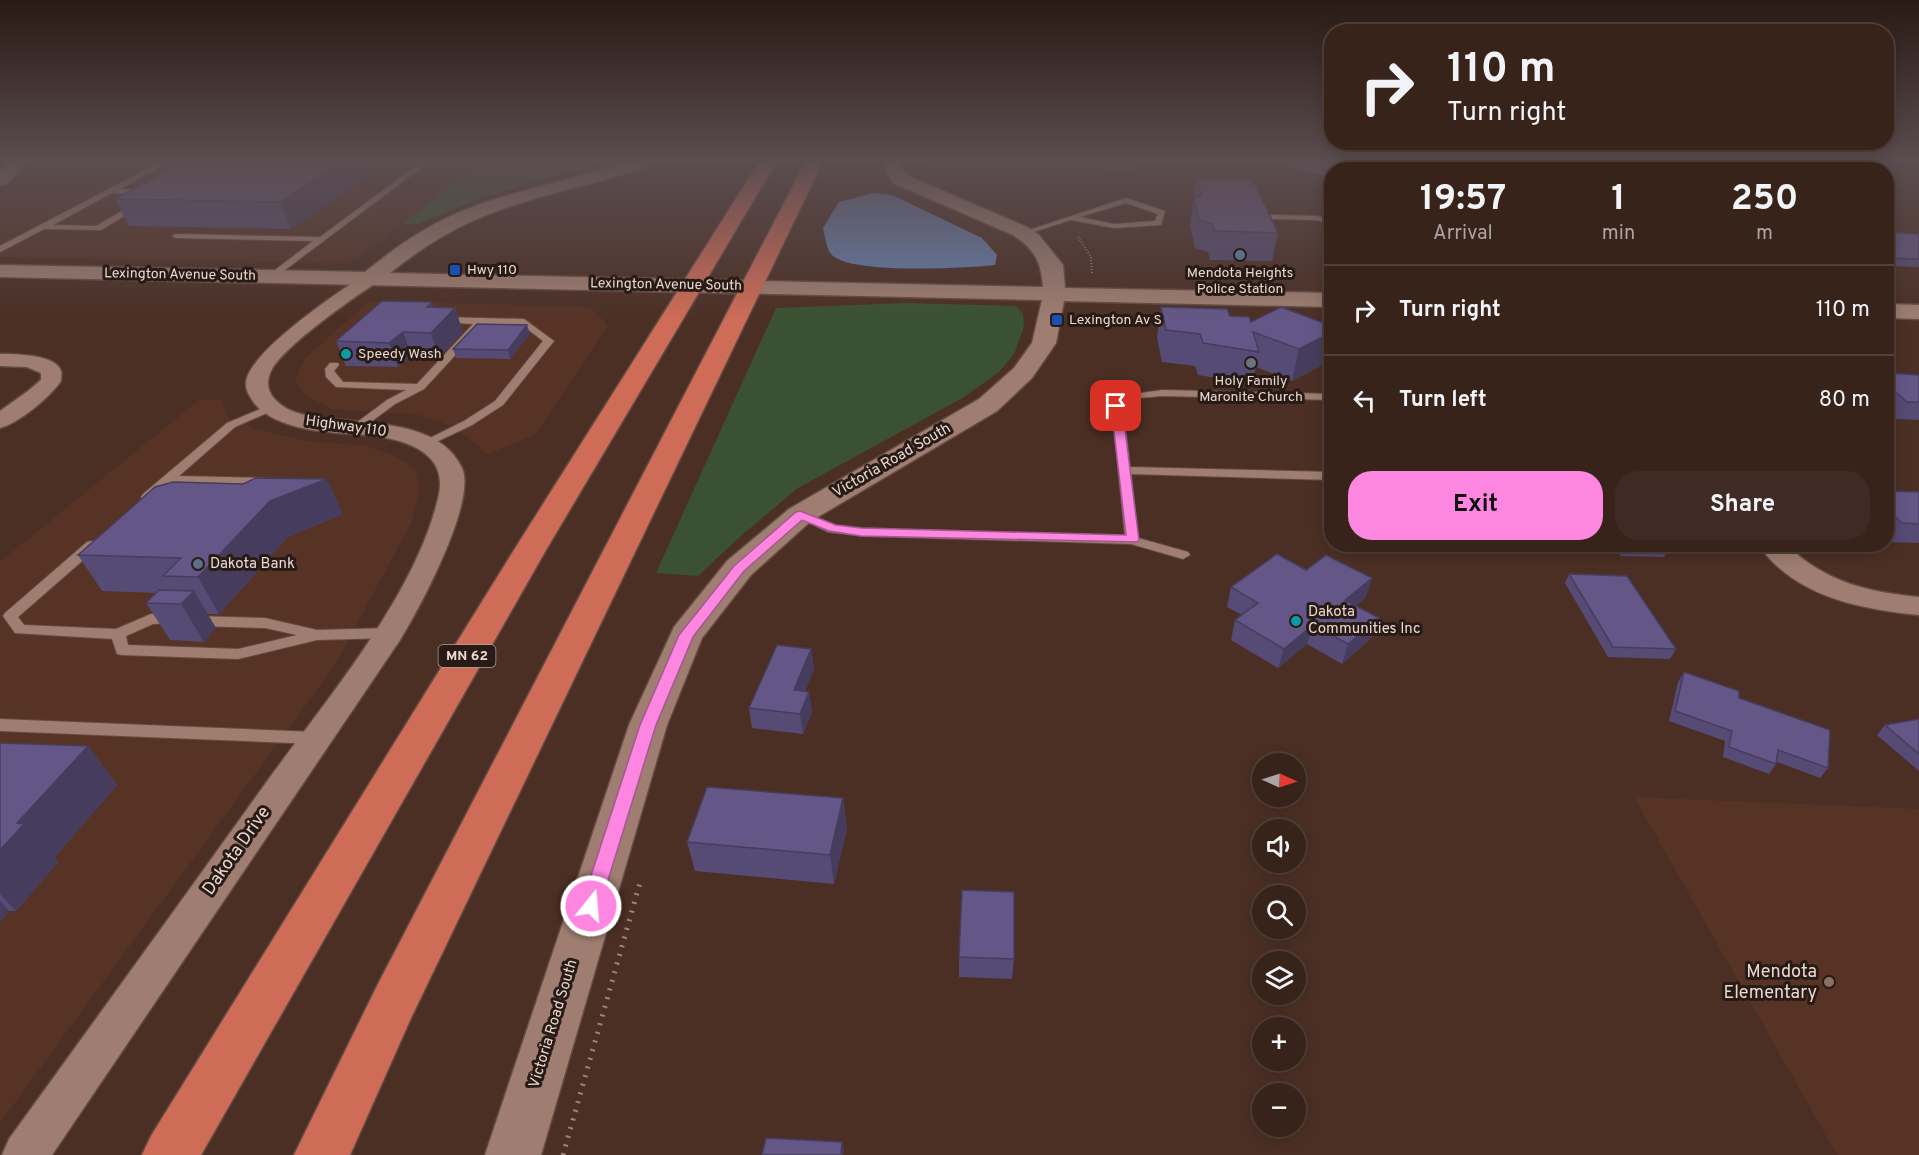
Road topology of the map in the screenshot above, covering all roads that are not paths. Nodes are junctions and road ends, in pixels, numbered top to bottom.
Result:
1 (70, 213) edge
2 (125, 213) edge
3 (357, 213) edge
4 (477, 213) edge
5 (737, 213) edge
6 (789, 213) edge
7 (977, 213) edge
8 (1086, 213) edge
9 (1162, 213) edge
10 (1274, 217) dead end
11 (1070, 218) junction
12 (1324, 220) edge
13 (43, 227) junction
14 (1023, 233) junction
15 (176, 236) dead end
16 (321, 239) junction
17 (0, 249) edge
18 (0, 271) edge
19 (270, 277) junction
20 (370, 279) junction
21 (693, 286) junction
22 (752, 287) junction
23 (1054, 294) junction
24 (1324, 304) edge
25 (1894, 311) edge
26 (1919, 312) edge
27 (433, 320) edge
28 (481, 321) junction
29 (0, 360) edge
30 (334, 365) dead end
31 (420, 387) junction
32 (1324, 397) edge
33 (270, 408) junction
34 (0, 421) edge
35 (356, 428) junction
36 (426, 443) junction
37 (1124, 471) junction
38 (1324, 476) edge
39 (169, 479) junction
40 (276, 483) edge
41 (133, 509) edge
42 (800, 515) junction
43 (107, 532) edge
44 (436, 540) joint
45 (1132, 540) junction
46 (1780, 552) edge
47 (1183, 555) dead end
48 (1919, 606) edge
49 (390, 633) junction
50 (118, 634) junction
51 (316, 635) junction
52 (0, 725) edge
53 (316, 738) junction
54 (394, 1002) junction
55 (25, 1155) edge
56 (170, 1155) edge
57 (322, 1155) edge
58 (331, 1155) edge
59 (513, 1155) edge

1 - 13 lane
2 - 13 lane
3 - 16 lane
4 - 20 street
5 - 21 highway, MN 62
6 - 22 highway
7 - 14 street
8 - 11 lane
9 - 11 lane
10 - 12 lane
11 - 14 lane
13 - 17 lane
14 - 23 street, Victoria Road South
15 - 16 lane
16 - 19 lane
18 - 19 street, Lexington Avenue South
19 - 20 street, Lexington Avenue South
20 - 21 street, Lexington Avenue South
20 - 33 street
21 - 22 street, Lexington Avenue South
21 - 56 highway, MN 62
22 - 23 street, Lexington Avenue South
22 - 54 highway
23 - 24 street, Lexington Avenue South
23 - 42 street, Victoria Road South
25 - 26 street
27 - 28 lane
28 - 31 lane
28 - 36 lane
29 - 34 street
30 - 31 lane
31 - 35 lane
32 - 37 lane
33 - 35 street, Highway 110
33 - 39 lane
35 - 36 street, Highway 110
36 - 44 street, Highway 110
37 - 38 lane
37 - 45 lane
39 - 40 lane
39 - 41 lane
42 - 45 lane
42 - 59 street, Victoria Road South
43 - 50 lane
44 - 49 street, Dakota Drive
45 - 47 lane
46 - 48 street
49 - 51 lane
49 - 53 street, Dakota Drive
50 - 51 lane
50 - 51 lane
52 - 53 lane
53 - 55 street, Dakota Drive
54 - 57 highway
54 - 58 highway

